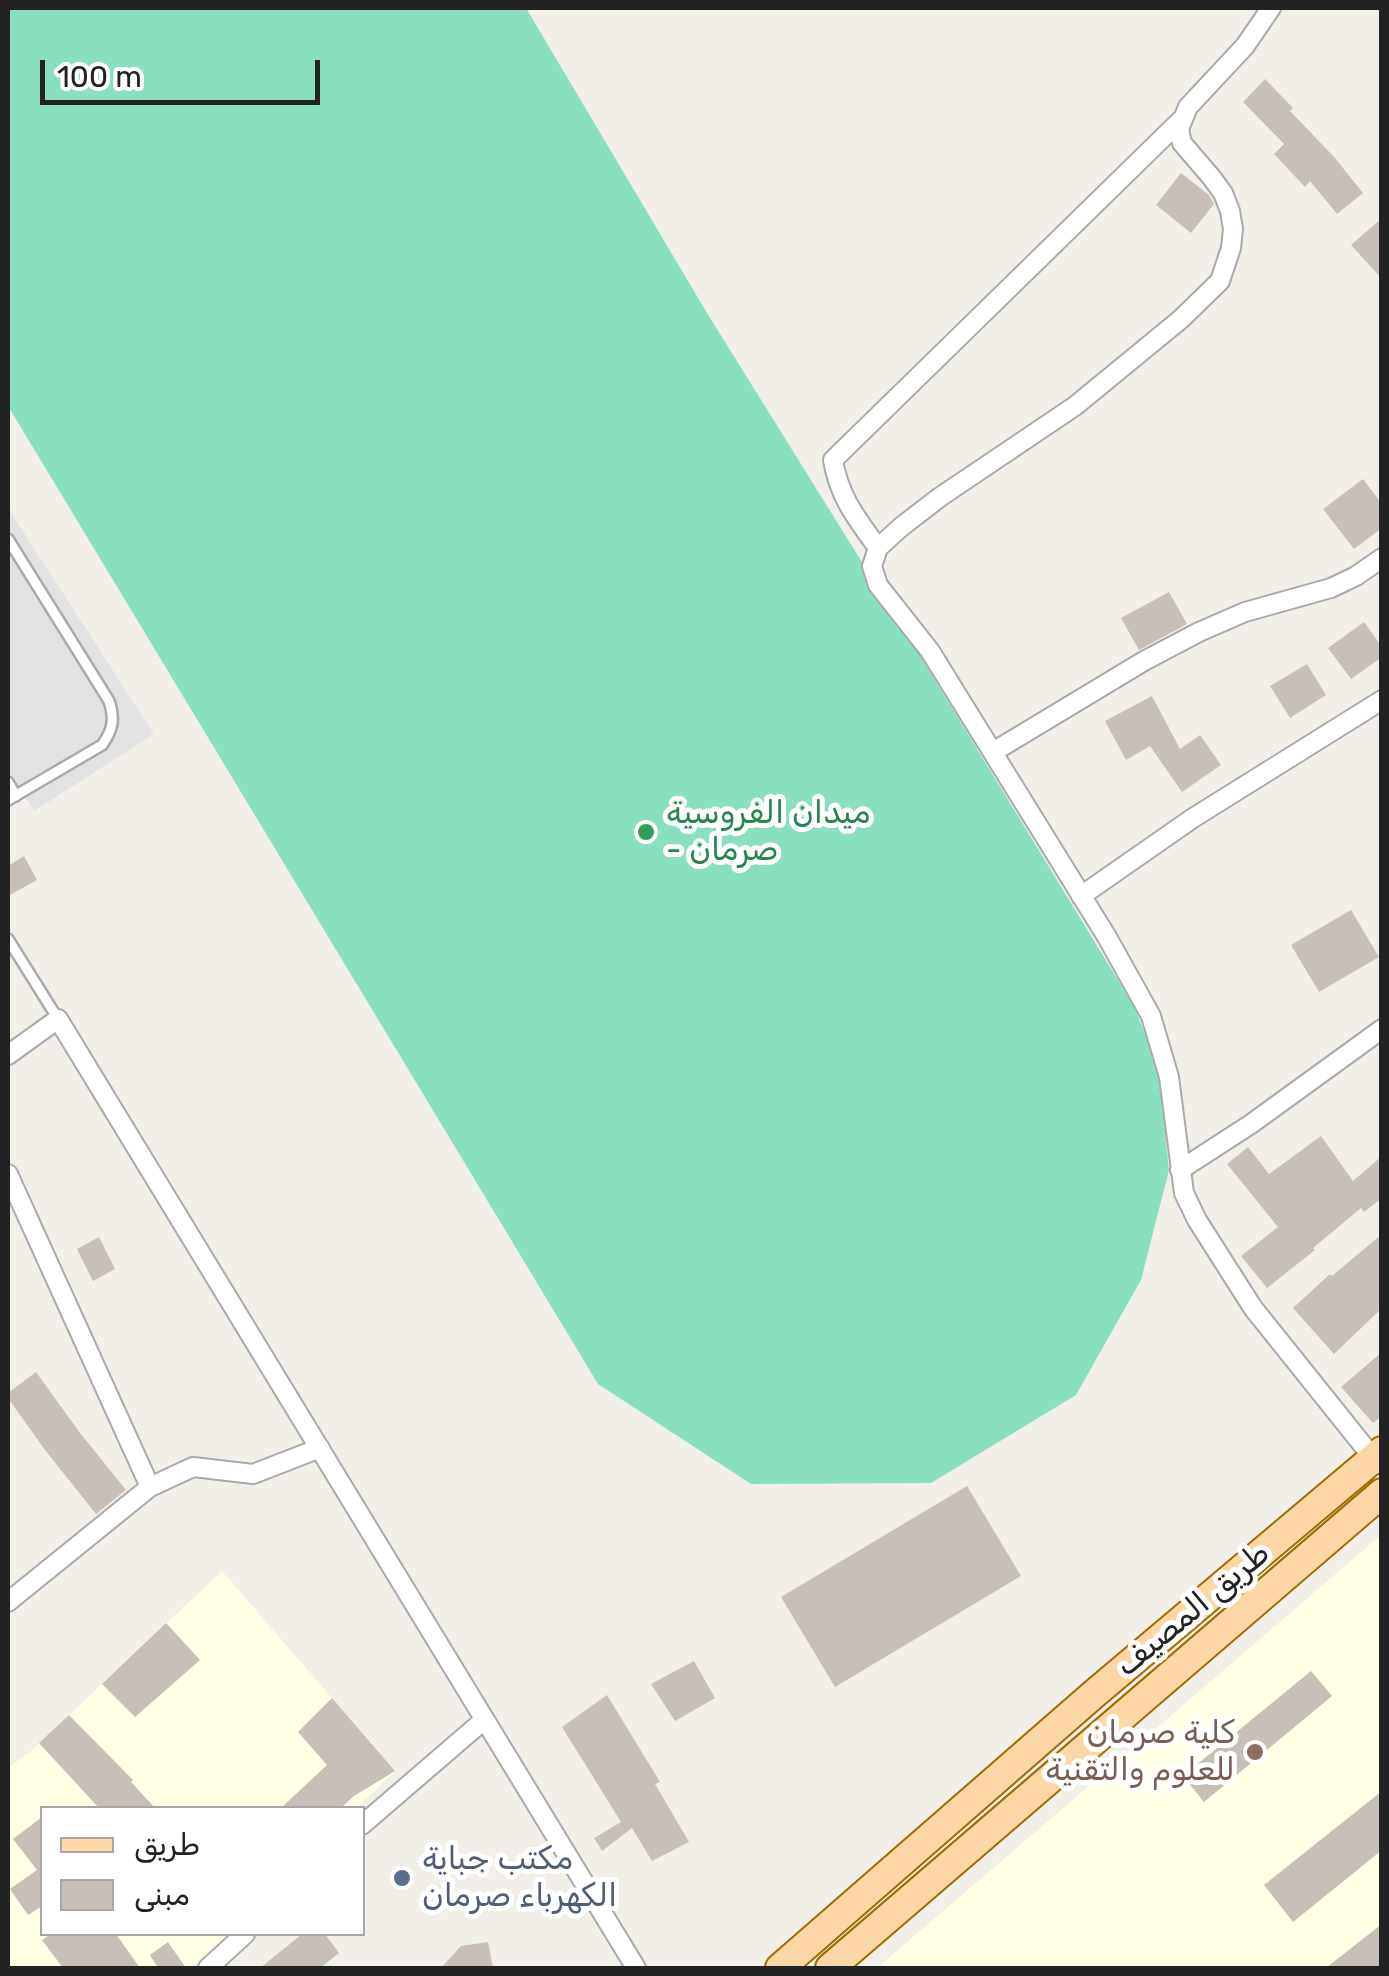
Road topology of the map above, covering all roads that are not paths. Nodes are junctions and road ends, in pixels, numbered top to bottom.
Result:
1 (1270, 8) edge
2 (1182, 119) junction
3 (8, 539) edge
4 (878, 548) junction
5 (1382, 558) edge
6 (1382, 700) edge
7 (992, 752) junction
8 (8, 782) edge
9 (12, 798) edge
10 (1081, 896) junction
11 (8, 939) edge
12 (58, 1020) junction
13 (1382, 1029) edge
14 (8, 1055) edge
15 (1180, 1170) junction
16 (8, 1174) edge
17 (320, 1448) junction
18 (1379, 1459) edge
19 (150, 1487) junction
20 (1382, 1494) edge
21 (8, 1602) edge
22 (484, 1720) junction
23 (365, 1821) edge
24 (243, 1936) edge
25 (208, 1968) edge
26 (636, 1968) edge
27 (780, 1968) edge
28 (830, 1968) edge

1 - 2 street
2 - 4 street
2 - 4 street
3 - 9 lane
4 - 7 street
5 - 7 street
6 - 10 street
7 - 10 street
8 - 9 lane
10 - 15 street
11 - 12 lane
12 - 14 street
12 - 17 street
13 - 15 street
15 - 18 street
16 - 19 street
17 - 19 street
17 - 22 street
18 - 27 main road, طريق المصيف
19 - 21 street
20 - 28 main road, طريق المصيف
22 - 23 street
22 - 26 street
24 - 25 street

